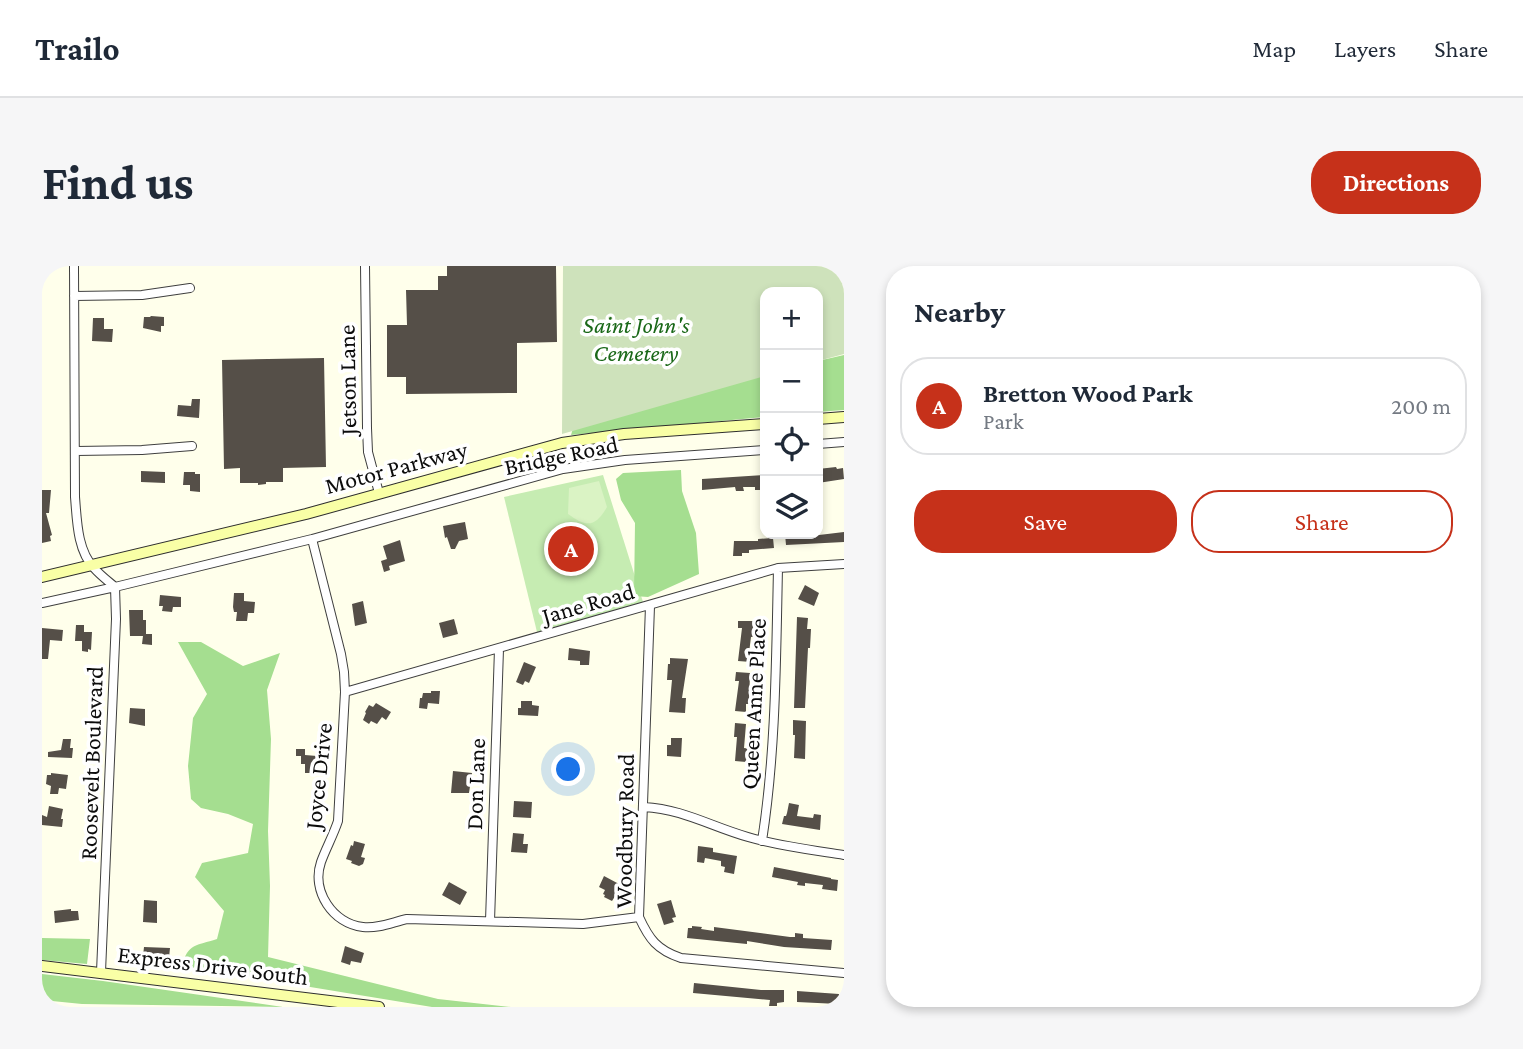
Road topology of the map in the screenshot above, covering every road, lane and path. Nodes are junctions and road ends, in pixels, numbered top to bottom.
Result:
1 (74, 266) edge
2 (365, 266) edge
3 (190, 288) dead end
4 (74, 296) junction
5 (844, 417) edge
6 (823, 419) edge
7 (760, 424) edge
8 (844, 442) edge
9 (823, 444) edge
10 (192, 446) dead end
11 (760, 450) edge
12 (76, 451) junction
13 (379, 493) junction
14 (312, 539) junction
15 (844, 564) edge
16 (92, 566) junction
17 (778, 568) junction
18 (42, 577) edge
19 (115, 587) junction
20 (42, 603) edge
21 (650, 606) junction
22 (499, 649) junction
23 (345, 692) junction
24 (644, 807) junction
25 (762, 841) junction
26 (844, 855) edge
27 (639, 917) junction
28 (490, 921) junction
29 (42, 966) edge
30 (101, 972) junction
31 (844, 973) edge
32 (379, 1007) edge

1 - 4 street
2 - 13 street, Jetson Lane
3 - 4 street
4 - 12 street
5 - 6 main road
7 - 13 main road, Motor Parkway
8 - 9 street
10 - 12 street
11 - 14 street, Bridge Road
12 - 16 street
13 - 16 main road, Motor Parkway
14 - 19 street, Bridge Road
14 - 23 street, Joyce Drive
15 - 17 street, Jane Road
16 - 18 main road, Motor Parkway
16 - 19 street
17 - 21 street, Jane Road
17 - 25 street, Queen Anne Place
19 - 20 street, Bridge Road
19 - 30 street, Roosevelt Boulevard
21 - 22 street, Jane Road
21 - 24 street, Woodbury Road
22 - 23 street, Jane Road
22 - 28 street, Don Lane
23 - 28 street, Joyce Drive
24 - 25 street
24 - 27 street, Woodbury Road
25 - 26 street
27 - 28 street, Joyce Drive
27 - 31 street, Woodbury Road
29 - 30 main road, Express Drive South
30 - 32 main road, Express Drive South

